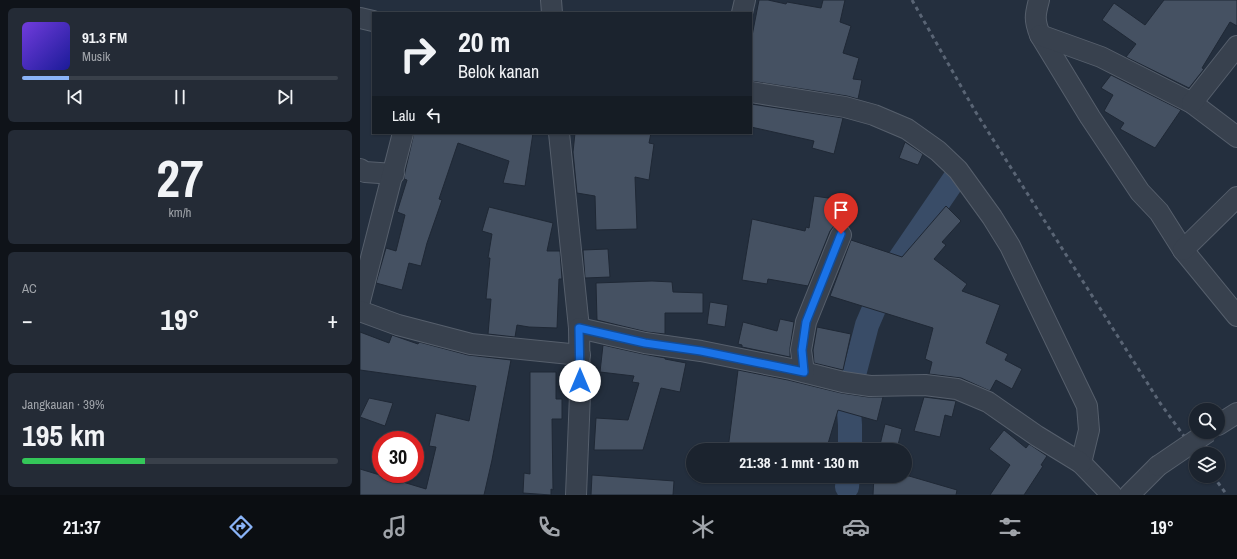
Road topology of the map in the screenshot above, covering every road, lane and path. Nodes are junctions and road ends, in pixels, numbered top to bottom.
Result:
1 (551, 0) edge
2 (744, 0) edge
3 (1039, 0) edge
4 (552, 12) edge
5 (742, 12) edge
6 (360, 18) edge
7 (372, 21) edge
8 (1040, 35) junction
9 (1237, 46) edge
10 (752, 92) edge
11 (1192, 103) junction
12 (404, 134) edge
13 (559, 134) edge
14 (1237, 138) edge
15 (360, 169) edge
16 (394, 174) junction
17 (1237, 198) edge
18 (841, 234) dead end
19 (1183, 250) junction
20 (360, 301) edge
21 (360, 311) edge
22 (1237, 316) edge
23 (579, 328) junction
24 (580, 355) junction
25 (804, 372) junction
26 (1237, 413) edge
27 (1225, 421) edge
28 (1198, 439) edge
29 (1081, 463) junction
30 (576, 495) edge
31 (1112, 495) edge
32 (1129, 495) edge

1 - 4 street
2 - 5 street
3 - 8 street
6 - 7 street
8 - 11 street
8 - 19 street
9 - 11 street
10 - 29 street
11 - 14 street
12 - 16 street
13 - 23 street
15 - 16 street
16 - 20 street
17 - 19 street
18 - 25 street
19 - 22 street
21 - 24 street
23 - 24 street
23 - 25 street
24 - 30 street
25 - 29 street
26 - 27 street
28 - 32 street, bridge
29 - 31 street

